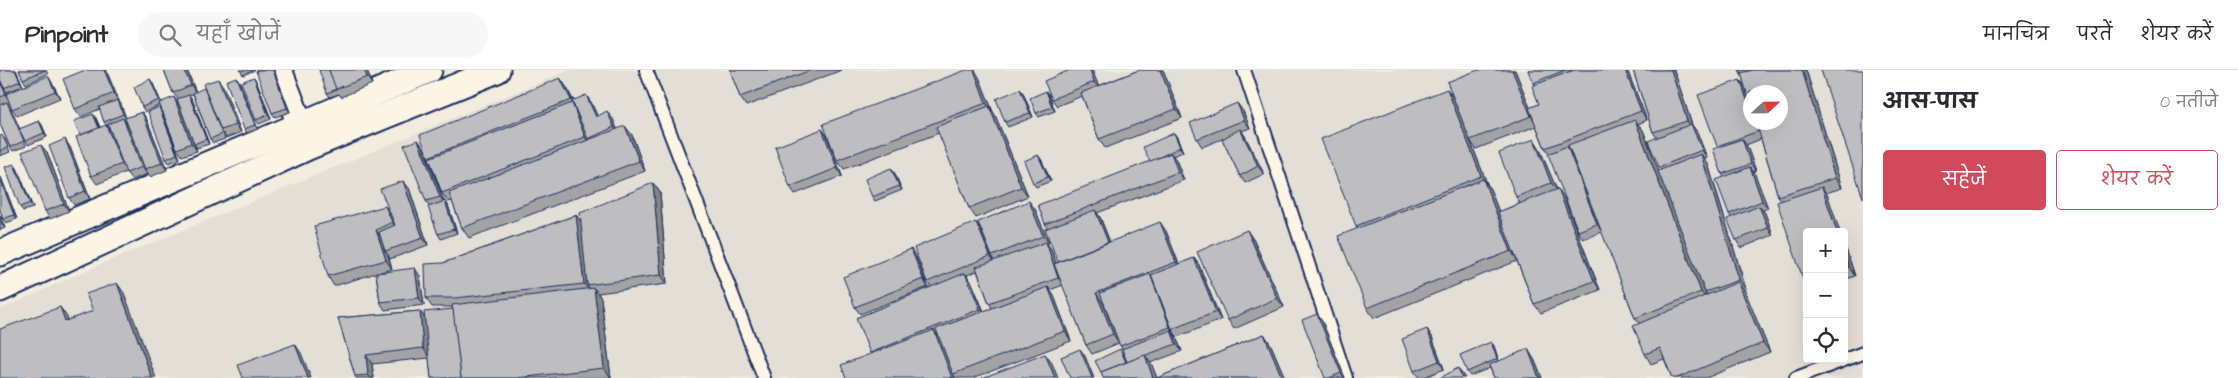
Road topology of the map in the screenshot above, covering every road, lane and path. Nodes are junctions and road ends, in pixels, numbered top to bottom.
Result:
1 (278, 70) edge
2 (429, 70) edge
3 (497, 70) edge
4 (646, 70) edge
5 (1244, 70) edge
6 (304, 136) junction
7 (0, 253) edge
8 (0, 289) edge
9 (1863, 352) edge
10 (764, 378) edge
11 (1346, 378) edge
12 (1796, 378) edge

1 - 6 street
2 - 6 street
3 - 6 street
4 - 10 lane
5 - 11 lane
6 - 7 street
6 - 8 street
9 - 12 lane

